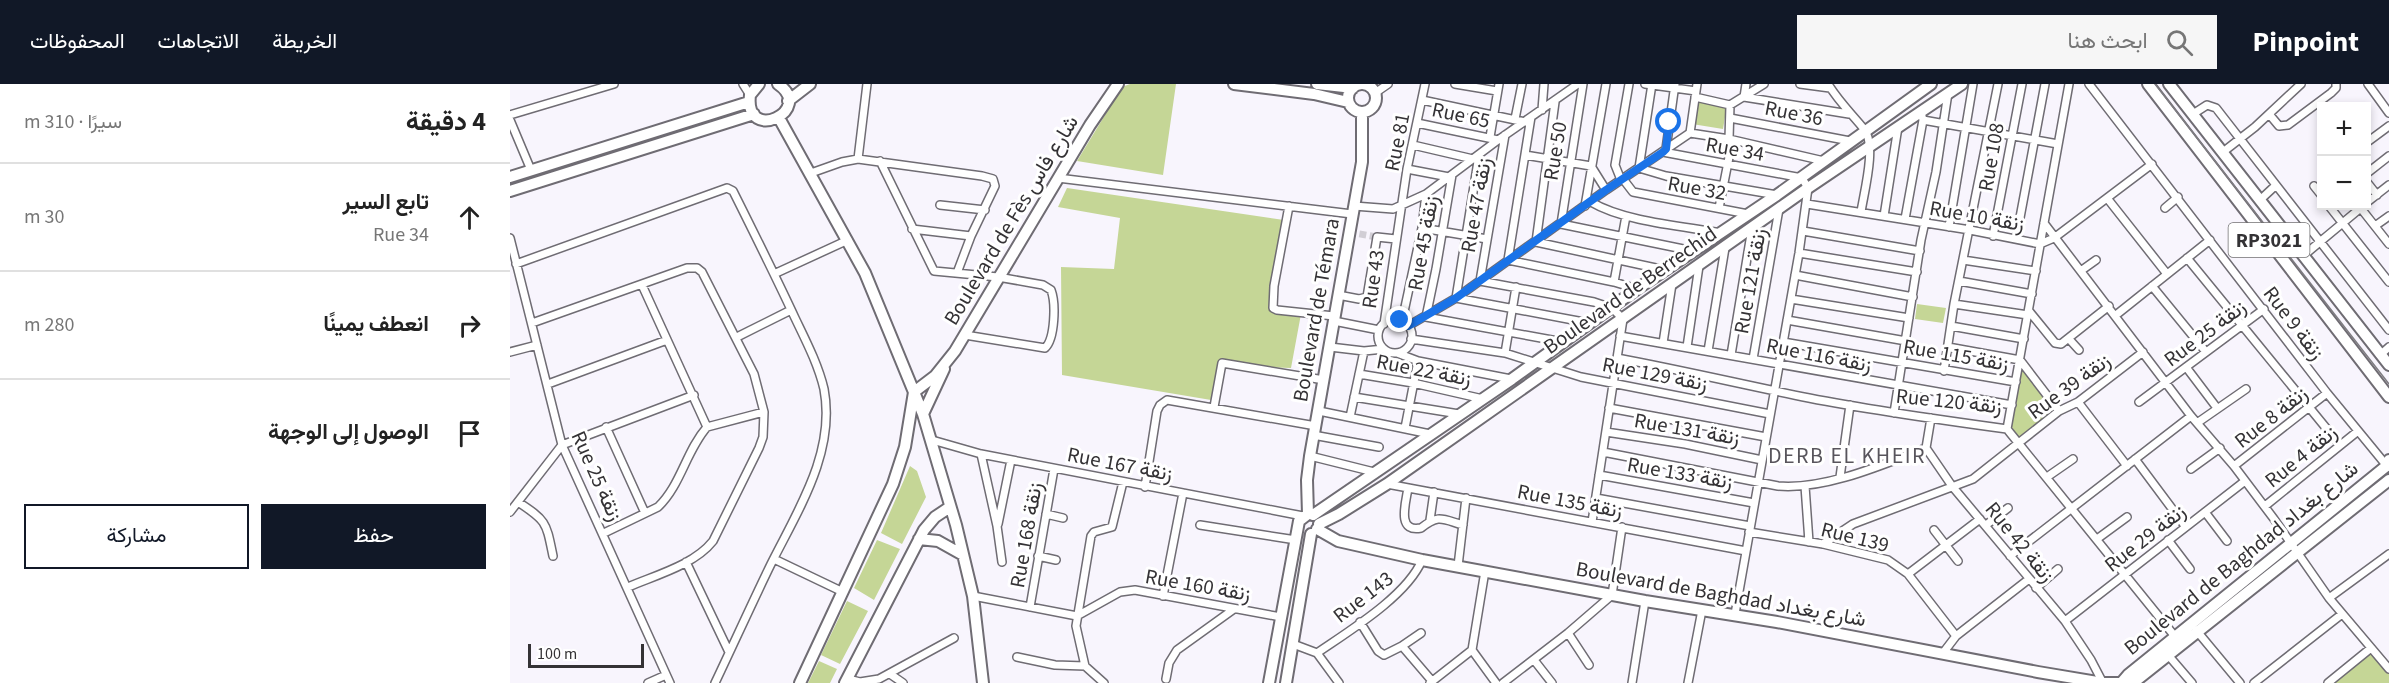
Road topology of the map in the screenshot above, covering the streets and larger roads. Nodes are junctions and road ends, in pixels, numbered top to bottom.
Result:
1 (614, 84) edge
2 (743, 84) edge
3 (810, 84) edge
4 (867, 84) edge
5 (1113, 84) edge
6 (1118, 84) edge
7 (1234, 84) edge
8 (1317, 84) edge
9 (1365, 84) edge
10 (1388, 84) edge
11 (1425, 84) edge
12 (1455, 84) edge
13 (1522, 84) edge
14 (1544, 84) edge
15 (1578, 84) edge
16 (1583, 84) edge
17 (1606, 84) edge
18 (1629, 84) edge
19 (1650, 84) edge
20 (1746, 84) edge
21 (1764, 84) edge
22 (1800, 84) edge
23 (1931, 84) edge
24 (1962, 84) edge
25 (1973, 84) edge
26 (1998, 84) edge
27 (2022, 84) edge
28 (2045, 84) edge
29 (2069, 84) edge
30 (2089, 84) edge
31 (2148, 84) edge
32 (2169, 84) edge
33 (2301, 84) edge
34 (2336, 84) edge
35 (2368, 84) edge
36 (782, 85) edge
37 (1264, 86) edge
38 (1675, 86) edge
39 (1829, 86) edge
40 (1353, 88) junction
41 (1498, 88) edge
42 (754, 90) edge
43 (1696, 91) edge
44 (1375, 93) junction
45 (1948, 93) junction
46 (1108, 96) junction
47 (1744, 97) junction
48 (1422, 100) junction
49 (788, 101) junction
50 (1348, 102) junction
51 (1555, 102) junction
52 (1730, 105) junction
53 (1542, 110) junction
54 (2388, 111) edge
55 (1362, 112) junction
56 (754, 114) junction
57 (1494, 114) junction
58 (1849, 114) junction
59 (2193, 114) junction
60 (2269, 114) junction
61 (1922, 116) junction
62 (1532, 117) junction
63 (510, 118) edge
64 (779, 118) junction
65 (1730, 118) junction
66 (1515, 119) junction
67 (1525, 122) junction
68 (1417, 123) junction
69 (1945, 124) junction
70 (2389, 126) edge
71 (1898, 127) junction
72 (1966, 128) junction
73 (1866, 130) junction
74 (1989, 132) junction
75 (1690, 133) junction
76 (1505, 135) junction
77 (2012, 136) junction
78 (1490, 137) junction
79 (1728, 139) junction
80 (1498, 140) junction
81 (2034, 140) junction
82 (2239, 140) junction
83 (2371, 140) edge
84 (1850, 141) junction
85 (2058, 144) junction
86 (1413, 145) junction
87 (1871, 146) junction
88 (1664, 151) junction
89 (2223, 152) junction
90 (1525, 155) junction
91 (2389, 156) edge
92 (1476, 157) junction
93 (858, 159) junction
94 (1549, 159) junction
95 (880, 161) junction
96 (1824, 161) junction
97 (1570, 162) junction
98 (1727, 164) junction
99 (2152, 164) junction
100 (1591, 166) junction
101 (1639, 168) junction
102 (1407, 169) junction
103 (531, 170) junction
104 (2371, 171) edge
105 (811, 173) junction
106 (1450, 176) junction
107 (510, 177) edge
108 (1058, 178) junction
109 (1802, 178) junction
110 (1622, 179) junction
111 (2389, 184) edge
112 (1724, 185) junction
113 (2275, 186) junction
114 (2314, 186) dead end
115 (2371, 187) edge
116 (1809, 188) junction
117 (1606, 190) junction
118 (2317, 190) edge
119 (510, 191) edge
120 (1426, 194) junction
121 (1777, 195) junction
122 (2377, 195) junction
123 (2178, 197) junction
124 (2106, 198) junction
125 (2371, 199) edge
126 (2260, 200) junction
127 (1588, 204) junction
128 (1807, 204) junction
129 (940, 205) dead end
130 (1289, 206) junction
131 (1402, 206) junction
132 (1719, 208) junction
133 (2164, 208) dead end
134 (1779, 209) junction
135 (985, 210) junction
136 (1353, 210) junction
137 (2332, 210) edge
138 (2357, 210) edge
139 (2365, 210) edge
140 (1861, 212) junction
141 (1748, 214) junction
142 (1626, 216) junction
143 (1884, 216) junction
144 (2389, 216) edge
145 (1905, 219) junction
146 (1927, 223) junction
147 (2044, 223) junction
148 (2343, 223) junction
149 (1561, 224) junction
150 (2375, 226) junction
151 (1949, 227) junction
152 (1422, 228) junction
153 (1752, 228) junction
154 (912, 229) junction
155 (1970, 230) junction
156 (1442, 231) junction
157 (1803, 231) junction
158 (1722, 232) junction
159 (1466, 235) junction
160 (971, 236) junction
161 (1993, 236) junction
162 (1623, 237) junction
163 (2054, 237) junction
164 (510, 238) edge
165 (1487, 238) junction
166 (1396, 239) junction
167 (2016, 239) junction
168 (848, 240) junction
169 (2210, 240) junction
170 (2320, 241) junction
171 (1536, 242) junction
172 (2040, 244) junction
173 (2389, 244) edge
174 (1725, 248) junction
175 (1920, 250) junction
176 (1695, 251) junction
177 (1799, 253) junction
178 (2303, 256) junction
179 (2187, 258) junction
180 (1508, 260) junction
181 (1619, 260) junction
182 (1963, 260) junction
183 (2096, 260) dead end
184 (516, 264) junction
185 (1699, 266) junction
186 (1667, 270) junction
187 (2082, 270) junction
188 (2036, 271) junction
189 (957, 273) junction
190 (1917, 273) junction
191 (774, 274) junction
192 (2167, 274) junction
193 (1795, 275) junction
194 (998, 278) junction
195 (1480, 281) junction
196 (1959, 281) junction
197 (1614, 282) junction
198 (2389, 282) edge
199 (1672, 284) junction
200 (642, 285) junction
201 (2152, 286) junction
202 (1516, 287) junction
203 (1637, 289) junction
204 (2032, 294) junction
205 (1338, 295) junction
206 (1913, 297) junction
207 (1456, 298) junction
208 (1791, 299) junction
209 (1954, 304) junction
210 (2109, 306) junction
211 (1612, 308) junction
212 (1513, 309) junction
213 (2264, 309) junction
214 (791, 310) junction
215 (2029, 313) junction
216 (2116, 315) junction
217 (1426, 317) junction
218 (1334, 318) junction
219 (1910, 318) junction
220 (1623, 319) junction
221 (1786, 320) junction
222 (532, 323) junction
223 (1589, 323) junction
224 (1405, 324) junction
225 (1951, 326) junction
226 (2242, 326) junction
227 (1381, 327) junction
228 (2389, 330) edge
229 (1509, 332) junction
230 (965, 335) junction
231 (1620, 336) junction
232 (736, 337) junction
233 (1411, 339) junction
234 (2024, 339) junction
235 (2069, 339) junction
236 (667, 340) junction
237 (1906, 341) junction
238 (1563, 342) junction
239 (1783, 342) junction
240 (1663, 343) junction
241 (537, 345) junction
242 (2389, 346) edge
243 (1330, 347) junction
244 (1687, 347) junction
245 (1948, 347) junction
246 (1384, 349) junction
247 (2079, 350) dead end
248 (1364, 351) junction
249 (1708, 351) junction
250 (510, 352) edge
251 (2143, 352) junction
252 (2206, 352) junction
253 (1397, 353) junction
254 (1505, 353) junction
255 (1731, 355) junction
256 (2380, 355) junction
257 (1617, 358) junction
258 (1753, 359) junction
259 (2020, 360) junction
260 (1418, 361) junction
261 (1536, 362) junction
262 (947, 363) junction
263 (1902, 363) junction
264 (1779, 365) junction
265 (2389, 365) edge
266 (2186, 367) junction
267 (1553, 368) junction
268 (1944, 371) junction
269 (1359, 374) junction
270 (1512, 379) junction
271 (1324, 380) junction
272 (2016, 382) junction
273 (2167, 382) junction
274 (1413, 383) junction
275 (548, 384) junction
276 (1613, 384) junction
277 (1899, 386) junction
278 (1775, 389) junction
279 (2246, 389) dead end
280 (914, 392) junction
281 (2327, 393) junction
282 (694, 395) junction
283 (1354, 397) junction
284 (2389, 397) edge
285 (1483, 399) junction
286 (2078, 402) junction
287 (2139, 402) dead end
288 (1850, 405) junction
289 (2012, 405) junction
290 (1409, 406) junction
291 (1214, 407) junction
292 (1609, 408) junction
293 (2217, 408) junction
294 (2310, 409) junction
295 (1318, 411) junction
296 (2059, 411) junction
297 (764, 412) junction
298 (1894, 413) junction
299 (923, 414) junction
300 (1459, 414) junction
301 (1770, 414) junction
302 (2191, 416) junction
303 (1350, 417) junction
304 (1931, 418) junction
305 (2198, 423) junction
306 (606, 427) junction
307 (707, 427) junction
308 (1405, 428) junction
309 (2007, 429) junction
310 (1314, 430) junction
311 (2358, 431) junction
312 (1606, 432) junction
313 (1430, 434) junction
314 (1766, 437) junction
315 (932, 441) junction
316 (2019, 442) junction
317 (562, 445) junction
318 (2340, 445) junction
319 (1379, 447) dead end
320 (1926, 448) junction
321 (2220, 448) junction
322 (1603, 452) junction
323 (981, 454) junction
324 (1310, 456) junction
325 (1762, 459) junction
326 (2073, 459) dead end
327 (2135, 459) junction
328 (1011, 460) junction
329 (2388, 464) edge
330 (2127, 466) junction
331 (2234, 466) junction
332 (1054, 468) junction
333 (2191, 469) dead end
334 (1374, 472) junction
335 (1599, 475) junction
336 (1840, 477) junction
337 (2047, 477) junction
338 (2389, 480) edge
339 (2245, 481) junction
340 (1123, 482) junction
341 (1759, 482) junction
342 (1387, 484) junction
343 (1805, 486) junction
344 (1952, 486) junction
345 (1145, 487) junction
346 (1408, 488) junction
347 (1434, 492) junction
348 (1183, 493) junction
349 (1466, 498) junction
350 (1596, 498) junction
351 (518, 502) junction
352 (1754, 503) junction
353 (2265, 506) junction
354 (950, 507) junction
355 (2008, 508) dead end
356 (2073, 509) junction
357 (510, 512) edge
358 (2205, 512) junction
359 (645, 513) junction
360 (1046, 514) junction
361 (2127, 517) dead end
362 (1062, 518) dead end
363 (1980, 519) junction
364 (1430, 520) junction
365 (1312, 522) junction
366 (1592, 522) junction
367 (1200, 525) dead end
368 (1462, 525) junction
369 (1986, 525) junction
370 (997, 526) junction
371 (2185, 526) junction
372 (1622, 527) junction
373 (1750, 529) junction
374 (1934, 530) dead end
375 (604, 532) junction
376 (2097, 538) junction
377 (919, 539) junction
378 (1296, 540) junction
379 (2168, 540) junction
380 (2228, 541) dead end
381 (1809, 542) junction
382 (2290, 542) junction
383 (1823, 544) junction
384 (1945, 544) junction
385 (1746, 550) junction
386 (2297, 553) junction
387 (2389, 554) edge
388 (963, 555) junction
389 (553, 556) dead end
390 (1038, 556) junction
391 (2010, 556) junction
392 (774, 559) junction
393 (1056, 560) dead end
394 (1422, 560) junction
395 (1958, 561) dead end
396 (686, 562) junction
397 (1002, 562) dead end
398 (1458, 566) junction
399 (2190, 568) dead end
400 (2058, 569) dead end
401 (1485, 571) junction
402 (2124, 573) junction
403 (1908, 574) junction
404 (2029, 579) junction
405 (628, 587) junction
406 (2036, 588) junction
407 (843, 592) junction
408 (1612, 595) junction
409 (973, 596) junction
410 (1163, 596) junction
411 (2329, 598) junction
412 (1645, 601) junction
413 (1030, 607) junction
414 (1234, 609) junction
415 (1702, 610) junction
416 (1735, 614) junction
417 (2342, 614) junction
418 (1077, 616) junction
419 (1281, 617) junction
420 (2065, 621) junction
421 (1360, 622) junction
422 (2194, 627) junction
423 (1421, 633) dead end
424 (1568, 633) junction
425 (1956, 636) junction
426 (954, 638) dead end
427 (2178, 640) junction
428 (1293, 644) junction
429 (1402, 646) junction
430 (2371, 648) junction
431 (1472, 650) junction
432 (729, 652) junction
433 (1317, 653) junction
434 (1943, 653) junction
435 (2168, 655) junction
436 (1017, 657) dead end
437 (1534, 660) junction
438 (1589, 665) dead end
439 (1085, 666) junction
440 (2389, 669) edge
441 (890, 674) junction
442 (666, 675) junction
443 (847, 681) edge
444 (1165, 682) edge
445 (1431, 682) edge
446 (648, 683) edge
447 (670, 683) edge
448 (715, 683) edge
449 (800, 683) edge
450 (903, 683) edge
451 (983, 683) edge
452 (1104, 683) edge
453 (1269, 683) edge
454 (1286, 683) edge
455 (1339, 683) edge
456 (1496, 683) edge
457 (1503, 683) edge
458 (1552, 683) edge
459 (1632, 683) edge
460 (1688, 683) edge
461 (2103, 683) edge
462 (2123, 683) edge
463 (2192, 683) edge
464 (2240, 683) edge
465 (2254, 683) edge
466 (2328, 683) edge

1 - 63 street
2 - 42 street
3 - 49 street
4 - 93 street
5 - 46 street, Boulevard de Fès شارع فاس
6 - 46 street, Boulevard de Fès شارع فاس
7 - 37 street
8 - 40 street
9 - 40 street
9 - 44 street
10 - 44 street
11 - 48 street, Rue 81
12 - 41 street
13 - 66 street
14 - 53 street
15 - 51 street
16 - 97 street, Rue 50
17 - 100 street
18 - 110 street
19 - 38 street
19 - 101 street
20 - 47 street
21 - 47 street
22 - 39 street
23 - 73 street, Boulevard de Berrechid
24 - 45 street, Boulevard de Berrechid
25 - 72 street
26 - 74 street
27 - 77 street, Rue 108
28 - 81 street
29 - 85 street, Rue 120 زنقة
30 - 99 street, Rue 9 زنقة
31 - 284 street, RP3021
32 - 59 street, RP3021
33 - 60 street
34 - 60 street
35 - 54 street
36 - 49 street
37 - 50 street
38 - 43 street
38 - 88 street
39 - 58 street
40 - 50 street
41 - 57 street
42 - 56 street
42 - 103 street
43 - 52 street
43 - 75 street
44 - 55 street
45 - 61 street, Boulevard de Berrechid
45 - 69 street
46 - 108 street, Boulevard de Fès شارع فاس
47 - 52 street
47 - 58 street
48 - 57 street
48 - 68 street, Rue 81
49 - 64 street
50 - 55 street
51 - 53 street
51 - 94 street
52 - 65 street
53 - 62 street
55 - 136 street, Boulevard de Témara
56 - 64 street
56 - 119 street
57 - 66 street
57 - 78 street
58 - 73 street
59 - 82 street
59 - 89 street, RP3021
60 - 82 street
61 - 69 street
61 - 71 street, Boulevard de Berrechid
61 - 145 street
62 - 67 street
62 - 90 street
63 - 103 street
64 - 105 street
65 - 79 street
65 - 84 street, Rue 36
66 - 67 street
67 - 76 street
68 - 78 street, Rue 65
68 - 86 street, Rue 81
69 - 72 street
69 - 146 street
70 - 83 street
71 - 87 street, Boulevard de Berrechid
71 - 143 street
72 - 74 street
72 - 151 street
73 - 84 street, Boulevard de Berrechid
73 - 87 street
74 - 77 street
74 - 155 street
75 - 79 street
75 - 88 street
76 - 80 street
76 - 165 street, Rue 47 زنقة
77 - 81 street
77 - 161 street, Rue 108
78 - 80 street, Rue 65
79 - 96 street
79 - 98 street
80 - 92 street
81 - 85 street
81 - 167 street
82 - 89 street
82 - 113 street
84 - 96 street, Boulevard de Berrechid
85 - 147 street, Rue 120 زنقة
86 - 92 street
86 - 102 street, Rue 81
87 - 116 street, Boulevard de Berrechid
87 - 140 street
88 - 98 street, Rue 34
88 - 101 street
89 - 126 street, RP3021
90 - 94 street
90 - 180 street
91 - 104 street
92 - 106 street
92 - 159 street
93 - 95 street
93 - 105 street
94 - 97 street
94 - 171 street
95 - 135 street
95 - 154 street
96 - 109 street, Boulevard de Berrechid
97 - 100 street
97 - 149 street, Rue 50
98 - 109 street, Rue 34
98 - 112 street
99 - 123 street, Rue 9 زنقة
99 - 124 street, Rue 10 زنقة
100 - 117 street
100 - 127 street
101 - 110 street
101 - 112 street
102 - 106 street
102 - 131 street, Rue 81
103 - 107 street
105 - 168 street
106 - 120 street
106 - 156 street, Rue 45 زنقة
108 - 130 street
108 - 194 street, Boulevard de Fès شارع فاس
109 - 116 street
109 - 121 street, Boulevard de Berrechid
110 - 117 street
110 - 132 street, Rue 32
111 - 122 street
112 - 121 street
112 - 132 street
113 - 126 street
113 - 170 street
114 - 118 street
115 - 122 street
116 - 128 street
116 - 134 street, Boulevard de Berrechid
117 - 127 street
120 - 131 street
120 - 152 street
121 - 141 street, Boulevard de Berrechid
122 - 125 street
123 - 133 street
123 - 169 street, Rue 9 زنقة
124 - 163 street, Rue 10 زنقة
124 - 192 street
126 - 178 street, RP3021
127 - 142 street
127 - 149 street
128 - 140 street, Rue 10 زنقة
128 - 157 street
129 - 135 street
130 - 136 street
130 - 218 street
131 - 136 street
131 - 166 street, Rue 81
132 - 141 street, Rue 32
134 - 153 street, Boulevard de Berrechid
134 - 258 street, Rue 121 زنقة
135 - 160 street
136 - 205 street, Boulevard de Témara
137 - 148 street
138 - 148 street
139 - 150 street
140 - 143 street, Rue 10 زنقة
141 - 158 street, Boulevard de Berrechid
142 - 158 street
142 - 162 street
143 - 145 street, Rue 10 زنقة
144 - 150 street
145 - 146 street, Rue 10 زنقة
146 - 151 street, Rue 10 زنقة
146 - 175 street
147 - 163 street
147 - 172 street, Rue 120 زنقة
148 - 170 street
148 - 198 street
149 - 162 street
149 - 171 street
150 - 173 street
151 - 155 street, Rue 10 زنقة
152 - 156 street
152 - 224 street
153 - 174 street, Boulevard de Berrechid
153 - 255 street
154 - 160 street
154 - 189 street
155 - 161 street, Rue 10 زنقة
155 - 182 street
156 - 159 street
156 - 217 street, Rue 45 زنقة
157 - 175 street
157 - 177 street
158 - 176 street, Boulevard de Berrechid
159 - 165 street
159 - 207 street
160 - 189 street
161 - 167 street, Rue 10 زنقة
162 - 176 street
162 - 181 street
163 - 172 street, Rue 10 زنقة
163 - 187 street
164 - 184 street, Rue 25 زنقة
165 - 195 street, Rue 47 زنقة
166 - 205 street
166 - 227 street, Rue 43
167 - 172 street, Rue 10 زنقة
168 - 191 street
168 - 280 street
169 - 179 street
169 - 213 street, Rue 9 زنقة
170 - 178 street
170 - 228 street
171 - 180 street
171 - 181 street
172 - 188 street, Rue 120 زنقة
174 - 185 street, Boulevard de Berrechid
174 - 249 street
175 - 190 street
176 - 186 street, Boulevard de Berrechid
177 - 190 street
177 - 193 street
178 - 256 street, RP3021
179 - 192 street
179 - 226 street
180 - 195 street
180 - 197 street
181 - 186 street
181 - 197 street
182 - 188 street
182 - 196 street
183 - 187 street
184 - 191 street
184 - 222 street, Rue 25 زنقة
185 - 199 street, Boulevard de Berrechid
185 - 244 street
186 - 203 street, Boulevard de Berrechid
187 - 210 street
188 - 204 street, Rue 120 زنقة
189 - 194 street
190 - 206 street
191 - 214 street
192 - 201 street
193 - 206 street
193 - 208 street
194 - 230 street, Boulevard de Fès شارع فاس
194 - 230 street
195 - 202 street
195 - 207 street
196 - 204 street
196 - 209 street
197 - 203 street
199 - 220 street, Boulevard de Berrechid
199 - 240 street
200 - 222 street
200 - 232 street
200 - 236 street
201 - 216 street
201 - 252 street
202 - 211 street
202 - 212 street
203 - 211 street, Boulevard de Berrechid
204 - 215 street, Rue 120 زنقة
205 - 218 street, Boulevard de Témara
206 - 219 street
207 - 212 street
207 - 217 street
208 - 219 street
208 - 221 street
209 - 215 street
209 - 225 street
210 - 216 street
210 - 235 street
211 - 220 street
211 - 223 street, Boulevard de Berrechid
212 - 223 street
212 - 229 street
213 - 226 street, Rue 25 زنقة
213 - 281 street, Rue 9 زنقة
214 - 232 street
214 - 392 street
215 - 234 street, Rue 120 زنقة
215 - 235 street
216 - 251 street
217 - 224 street
217 - 229 street
218 - 227 street
218 - 243 street, Boulevard de Témara
219 - 237 street
220 - 231 street
220 - 267 street, Boulevard de Berrechid
221 - 237 street
221 - 239 street
222 - 241 street, Rue 25 زنقة
223 - 238 street, Boulevard de Berrechid
224 - 227 street
224 - 233 street
225 - 234 street
225 - 245 street
226 - 252 street, Rue 25 زنقة
226 - 294 street
227 - 246 street
229 - 238 street
229 - 254 street
230 - 262 street, Boulevard de Fès شارع فاس
231 - 240 street, Rue 116 زنقة
231 - 257 street
232 - 297 street
233 - 253 street
233 - 254 street, Rue 129 زنقة
234 - 259 street, Rue 120 زنقة
235 - 247 street
236 - 275 street
236 - 282 street
237 - 263 street
238 - 261 street, Boulevard de Berrechid
239 - 263 street, Rue 115 زنقة
239 - 264 street
240 - 244 street, Rue 116 زنقة
241 - 250 street
241 - 275 street, Rue 25 زنقة
242 - 256 street
243 - 248 street
243 - 271 street, Boulevard de Témara
244 - 249 street, Rue 116 زنقة
245 - 259 street
245 - 268 street
246 - 248 street
246 - 253 street
248 - 269 street
249 - 255 street, Rue 116 زنقة
251 - 273 street
251 - 286 street, Rue 39 زنقة
252 - 266 street, Rue 25 زنقة
253 - 260 street
254 - 261 street, Rue 129 زنقة
255 - 258 street, Rue 116 زنقة
256 - 265 street, RP3021
257 - 276 street
257 - 278 street, Rue 120 زنقة
258 - 264 street, Rue 116 زنقة
259 - 272 street, Rue 120 زنقة
259 - 296 street
260 - 270 street
260 - 274 street
261 - 267 street, Rue 129 زنقة
261 - 270 street, Boulevard de Berrechid
262 - 280 street, Boulevard de Fès شارع فاس
262 - 299 street, Boulevard de Fès شارع فاس
263 - 268 street, Rue 115 زنقة
263 - 277 street
264 - 277 street, Rue 116 زنقة
264 - 278 street
266 - 273 street, Rue 25 زنقة
266 - 293 street
267 - 276 street, Rue 129 زنقة
267 - 342 street, Boulevard de Berrechid
268 - 272 street, Rue 115 زنقة
269 - 274 street, Rue 22 زنقة
269 - 283 street
270 - 285 street, Boulevard de Berrechid
271 - 291 street
271 - 295 street, Boulevard de Témara
272 - 289 street, Rue 120 زنقة
273 - 287 street, Rue 25 زنقة
273 - 302 street
274 - 285 street, Rue 22 زنقة
274 - 290 street
275 - 317 street, Rue 25 زنقة
276 - 292 street
276 - 301 street, Rue 129 زنقة
277 - 289 street, Rue 116 زنقة
277 - 298 street
278 - 288 street, Rue 120 زنقة
278 - 301 street
279 - 293 street
280 - 299 street
280 - 407 street
281 - 294 street, Rue 8 زنقة
281 - 311 street, Rue 9 زنقة
282 - 306 street
282 - 307 street
283 - 290 street
283 - 303 street
285 - 300 street, Boulevard de Berrechid
286 - 296 street, Rue 39 زنقة
286 - 330 street
288 - 298 street, Rue 120 زنقة
288 - 336 street
289 - 309 street, Rue 120 زنقة
290 - 300 street
290 - 308 street
291 - 310 street
291 - 345 street
292 - 312 street
292 - 314 street
293 - 305 street
294 - 318 street
294 - 331 street, Rue 8 زنقة
295 - 303 street
295 - 310 street, Boulevard de Témara
296 - 316 street, Rue 39 زنقة
297 - 307 street
297 - 396 street
298 - 304 street, Rue 120 زنقة
299 - 315 street
300 - 313 street, Boulevard de Berrechid
301 - 314 street
302 - 305 street
302 - 327 street
303 - 308 street
304 - 309 street, Rue 120 زنقة
304 - 320 street
305 - 321 street
306 - 317 street
306 - 359 street
307 - 359 street
308 - 313 street
309 - 316 street
310 - 319 street
310 - 324 street, Boulevard de Témara
311 - 318 street, Rue 4 زنقة
311 - 329 street, Rue 9 زنقة
312 - 322 street
312 - 325 street, Rue 131 زنقة
313 - 334 street, Boulevard de Berrechid
314 - 325 street
315 - 323 street, Rue 167 زنقة
315 - 354 street
316 - 337 street
316 - 344 street, Rue 39 زنقة
317 - 351 street
317 - 375 street, Rue 25 زنقة
318 - 353 street, Rue 4 زنقة
320 - 336 street
320 - 344 street, Rue 42 زنقة
321 - 331 street
321 - 333 street
322 - 335 street
322 - 341 street
323 - 328 street, Rue 167 زنقة
323 - 370 street
324 - 334 street
324 - 365 street, Boulevard de Témara
325 - 341 street
326 - 337 street
327 - 330 street
327 - 371 street
328 - 332 street, Rue 167 زنقة
328 - 370 street
329 - 382 street, Boulevard de Baghdad شارع بغداد
330 - 356 street
331 - 339 street
332 - 340 street, Rue 167 زنقة
332 - 360 street, Rue 168 زنقة
334 - 365 street, Boulevard de Berrechid
335 - 350 street
335 - 352 street, Rue 133 زنقة
336 - 343 street
337 - 356 street
338 - 386 street, Boulevard de Baghdad شارع بغداد
339 - 353 street
339 - 358 street, Rue 29 زنقة
340 - 345 street, Rue 167 زنقة
340 - 418 street
341 - 343 street
341 - 352 street
342 - 346 street, Rue 135 زنقة
342 - 365 street, Boulevard de Berrechid
343 - 381 street
344 - 363 street, Rue 42 زنقة
344 - 383 street, Rue 39 زنقة
345 - 348 street, Rue 167 زنقة
346 - 347 street, Rue 135 زنقة
346 - 364 street
347 - 349 street, Rue 135 زنقة
347 - 364 street
348 - 365 street, Rue 167 زنقة
348 - 410 street
349 - 366 street, Rue 135 زنقة
349 - 368 street
350 - 366 street
350 - 373 street, Rue 139
351 - 357 street
351 - 389 street
352 - 373 street
353 - 382 street
354 - 377 street
354 - 388 street
355 - 369 street
356 - 376 street
356 - 391 street
358 - 371 street, Rue 29 زنقة
358 - 380 street
359 - 375 street
360 - 362 street
360 - 390 street, Rue 168 زنقة
361 - 376 street
363 - 369 street, Rue 42 زنقة
363 - 384 street
364 - 368 street
365 - 378 street
365 - 394 street, Boulevard de Baghdad شارع بغداد
365 - 428 street, Boulevard de Témara
366 - 372 street, Rue 135 زنقة
367 - 378 street
368 - 398 street
369 - 391 street, Rue 42 زنقة
370 - 397 street
371 - 379 street, Rue 29 زنقة
372 - 385 street, Rue 135 زنقة
372 - 408 street
373 - 381 street, Rue 139
373 - 385 street
374 - 384 street
375 - 405 street, Rue 25 زنقة
376 - 402 street
377 - 388 street
377 - 443 street
378 - 419 street
379 - 399 street
379 - 402 street, Rue 29 زنقة
381 - 383 street, Rue 139
382 - 386 street
382 - 422 street, Boulevard de Baghdad شارع بغداد
383 - 403 street, Rue 139
384 - 395 street
384 - 403 street
385 - 416 street
386 - 411 street
386 - 422 street, Boulevard de Baghdad شارع بغداد
387 - 411 street
388 - 409 street
390 - 393 street
390 - 413 street, Rue 168 زنقة
391 - 404 street, Rue 42 زنقة
392 - 407 street
392 - 432 street
394 - 398 street, Boulevard de Baghdad شارع بغداد
394 - 421 street, Rue 143
396 - 405 street
396 - 432 street
398 - 401 street, Boulevard de Baghdad شارع بغداد
400 - 406 street
401 - 408 street, Boulevard de Baghdad شارع بغداد
401 - 431 street
402 - 420 street, Rue 29 زنقة
402 - 427 street
403 - 425 street, Rue 139
404 - 406 street, Rue 42 زنقة
404 - 425 street
405 - 442 street, Rue 25 زنقة
406 - 420 street, Rue 42 زنقة
407 - 449 street
408 - 412 street, Boulevard de Baghdad شارع بغداد
408 - 424 street
409 - 413 street
409 - 451 street
410 - 414 street, Rue 160 زنقة
410 - 418 street, Rue 160 زنقة
411 - 417 street
412 - 415 street, Boulevard de Baghdad شارع بغداد
412 - 459 street
413 - 418 street
414 - 419 street, Rue 160 زنقة
414 - 444 street
415 - 416 street, Boulevard de Baghdad شارع بغداد
415 - 460 street
416 - 434 street, Boulevard de Baghdad شارع بغداد
417 - 430 street
417 - 465 street
418 - 439 street
419 - 453 street
420 - 461 street, Rue 42 زنقة
421 - 429 street
421 - 433 street, Rue 143
422 - 427 street, Boulevard de Baghdad شارع بغداد
422 - 464 street
423 - 429 street
424 - 437 street
424 - 438 street
425 - 434 street
426 - 441 street
427 - 435 street, Boulevard de Baghdad شارع بغداد
427 - 462 street, Boulevard de Baghdad شارع بغداد
428 - 433 street
428 - 454 street, Boulevard de Témara
429 - 445 street
430 - 440 street
430 - 466 street
431 - 445 street
431 - 456 street
432 - 448 street
433 - 455 street
434 - 461 street, Boulevard de Baghdad شارع بغداد
435 - 462 street, Boulevard de Baghdad شارع بغداد
435 - 463 street
436 - 439 street
437 - 457 street
437 - 458 street
439 - 452 street
441 - 443 street
441 - 450 street
442 - 446 street
442 - 447 street, Rue 25 زنقة
461 - 462 street, Boulevard de Baghdad شارع بغداد

